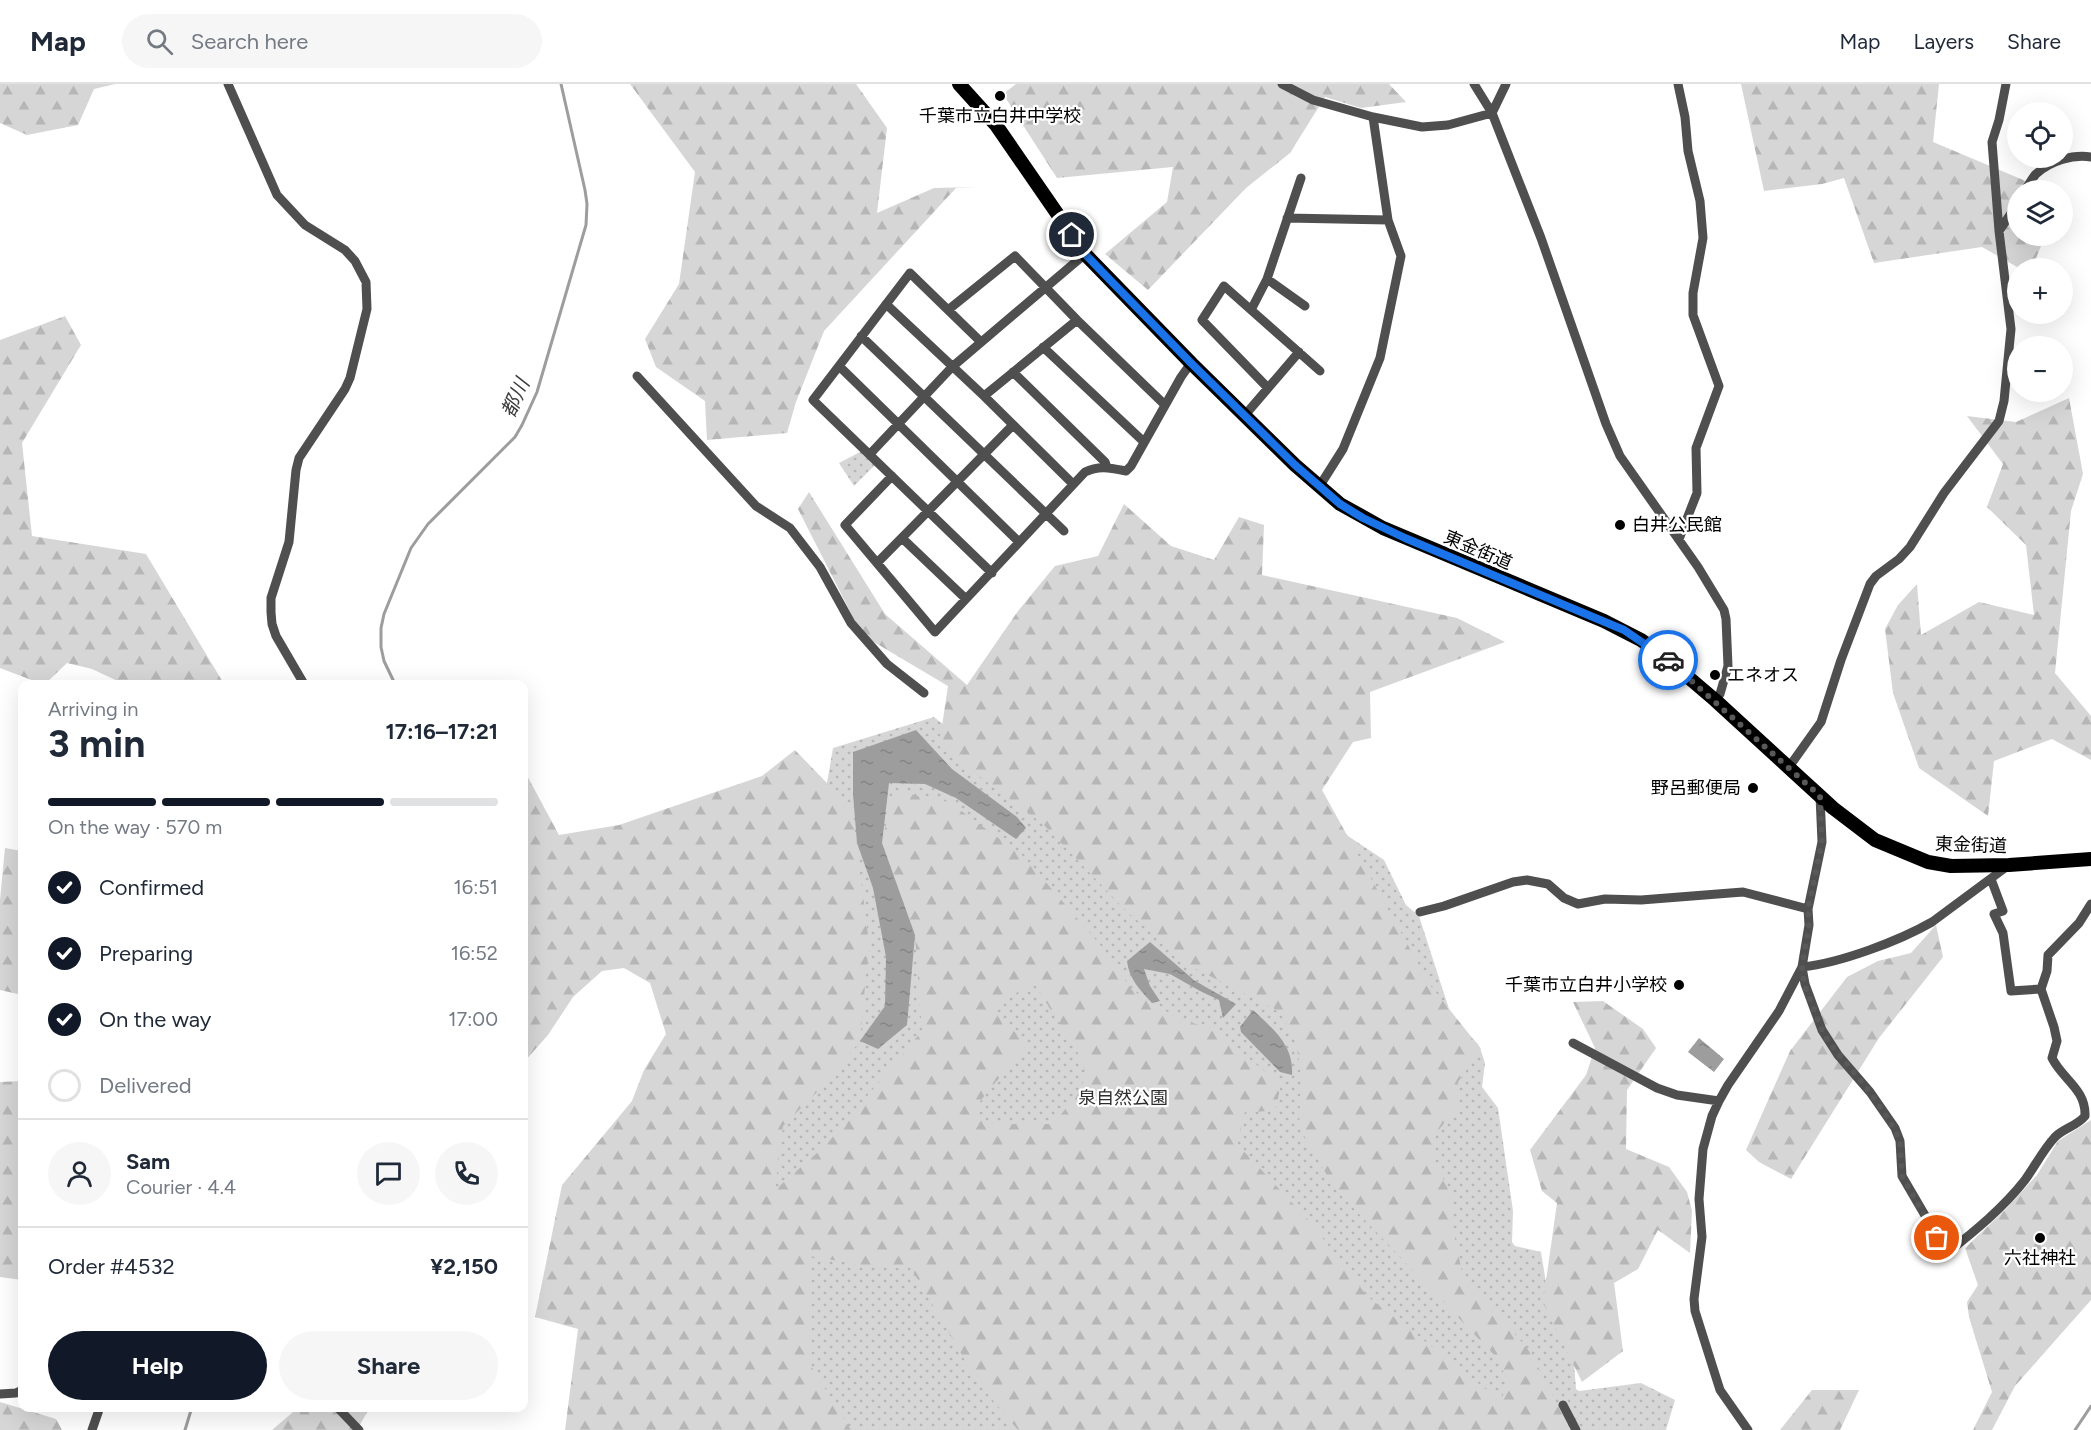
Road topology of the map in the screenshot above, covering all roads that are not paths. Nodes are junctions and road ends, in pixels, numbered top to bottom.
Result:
1 (228, 84) edge
2 (959, 84) edge
3 (1282, 84) edge
4 (1474, 84) edge
5 (1506, 84) edge
6 (1678, 84) edge
7 (2007, 84) edge
8 (1492, 113) junction
9 (1373, 117) junction
10 (2091, 157) edge
11 (1301, 178) dead end
12 (2032, 180) edge
13 (1287, 219) junction
14 (2007, 219) edge
15 (1388, 220) junction
16 (1999, 231) junction
17 (1085, 254) junction
18 (1267, 279) junction
19 (1045, 288) junction
20 (886, 304) junction
21 (1305, 306) dead end
22 (948, 310) junction
23 (1251, 310) junction
24 (1077, 320) junction
25 (861, 336) junction
26 (981, 342) junction
27 (1043, 347) junction
28 (1299, 352) junction
29 (1191, 363) junction
30 (839, 366) junction
31 (952, 366) junction
32 (1320, 371) dead end
33 (1013, 372) junction
34 (637, 376) dead end
35 (1268, 388) junction
36 (924, 396) junction
37 (984, 396) junction
38 (1165, 405) junction
39 (1245, 415) junction
40 (898, 424) junction
41 (1013, 425) junction
42 (1144, 442) junction
43 (870, 454) junction
44 (984, 454) junction
45 (1107, 467) junction
46 (892, 476) junction
47 (958, 481) junction
48 (1072, 484) junction
49 (1319, 487) junction
50 (929, 511) junction
51 (1045, 514) junction
52 (1064, 531) dead end
53 (902, 538) junction
54 (1679, 539) junction
55 (1019, 542) junction
56 (877, 563) junction
57 (992, 573) junction
58 (966, 599) junction
59 (301, 680) edge
60 (924, 693) dead end
61 (1714, 700) junction
62 (1789, 767) junction
63 (1820, 796) junction
64 (2091, 859) edge
65 (2008, 865) junction
66 (1991, 879) junction
67 (2091, 903) edge
68 (1808, 909) junction
69 (1420, 912) dead end
70 (1802, 967) junction
71 (2041, 989) junction
72 (1573, 1043) dead end
73 (1719, 1101) junction
74 (18, 1392) edge
75 (0, 1394) edge
76 (1563, 1405) dead end
77 (98, 1412) edge
78 (342, 1412) edge
79 (92, 1430) edge
80 (359, 1430) edge
81 (1576, 1430) edge
82 (1748, 1430) edge

1 - 59 street
2 - 17 highway, 東金街道
3 - 9 street
4 - 8 street
5 - 8 street
6 - 54 street
7 - 16 street
8 - 9 street
8 - 54 street
9 - 15 street
10 - 12 street
11 - 13 street
13 - 15 street
13 - 18 street
14 - 16 street
15 - 49 street
16 - 62 street
17 - 19 street
17 - 29 highway, 東金街道
18 - 21 street
18 - 23 street
19 - 22 street
19 - 24 street
19 - 26 street
20 - 22 street
20 - 25 street
20 - 31 street
22 - 26 street
23 - 28 street
23 - 35 street
24 - 27 street
24 - 38 street
25 - 30 street
25 - 36 street
26 - 31 street
27 - 33 street
27 - 42 street
28 - 32 street
28 - 35 street
29 - 38 street
29 - 39 highway, 東金街道
30 - 40 street
30 - 43 street
31 - 36 street
31 - 37 street
33 - 37 street
33 - 45 street
34 - 60 street
35 - 39 street
36 - 40 street
36 - 44 street
37 - 41 street
38 - 42 street
39 - 49 highway, 東金街道
40 - 43 street
40 - 47 street
41 - 44 street
41 - 48 street
42 - 45 street
43 - 46 street
44 - 47 street
44 - 51 street
45 - 48 street
46 - 50 street
46 - 56 street
47 - 50 street
47 - 55 street
48 - 51 street
49 - 61 highway, 東金街道
50 - 53 street
50 - 57 street
51 - 52 street
51 - 55 street
53 - 56 street
53 - 58 street
54 - 61 street
55 - 57 street
56 - 58 street
57 - 58 street
61 - 62 highway, 東金街道
62 - 63 highway, 東金街道
63 - 65 highway, 東金街道
63 - 68 street
64 - 65 highway, 東金街道
65 - 66 street
66 - 70 street
66 - 71 street
67 - 71 street
68 - 69 street
68 - 70 street
70 - 71 street
70 - 73 street
72 - 73 street
73 - 82 street
74 - 75 street
76 - 81 street
77 - 79 street
78 - 80 street

